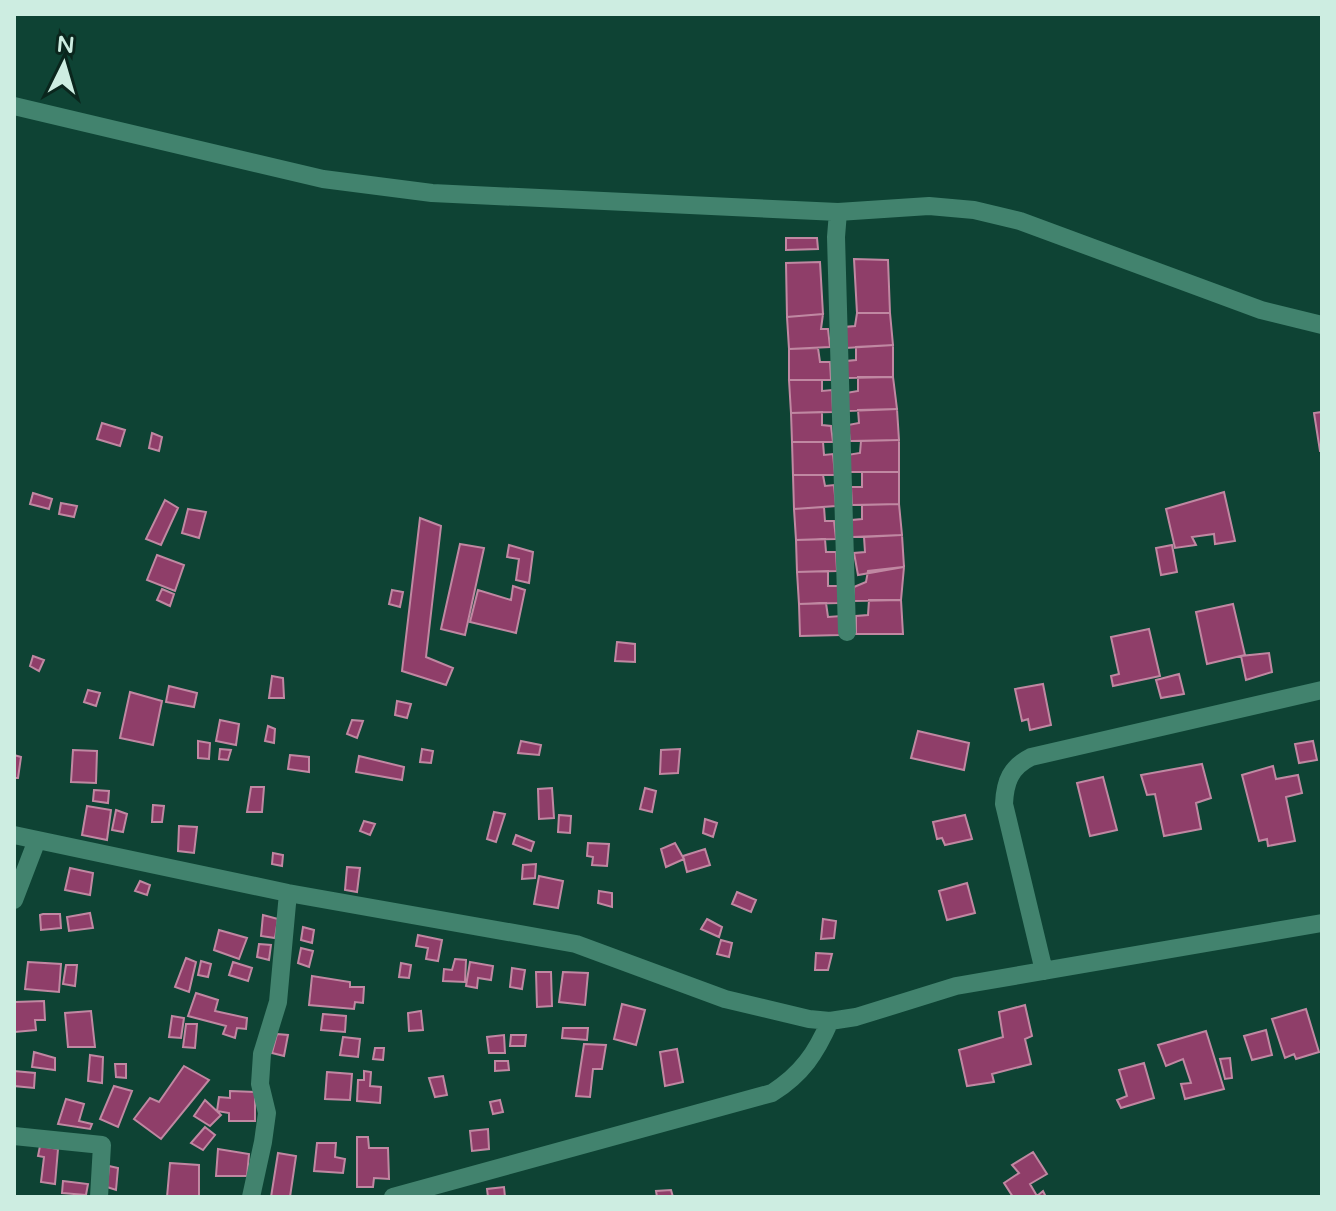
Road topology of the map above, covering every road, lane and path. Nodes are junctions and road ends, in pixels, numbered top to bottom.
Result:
1 (14, 106) edge
2 (838, 212) junction
3 (1322, 325) edge
4 (847, 632) dead end
5 (1322, 690) edge
6 (14, 835) edge
7 (37, 840) junction
8 (288, 893) junction
9 (14, 900) edge
10 (1322, 923) edge
11 (1044, 971) junction
12 (830, 1021) junction
13 (14, 1136) edge
14 (99, 1197) edge
15 (251, 1197) edge
16 (393, 1197) edge

1 - 2 street
2 - 3 street
2 - 4 street
5 - 11 street
6 - 7 street
7 - 8 street
7 - 9 street
8 - 12 street
8 - 15 street
10 - 11 street
11 - 12 street
12 - 16 street
13 - 14 street

